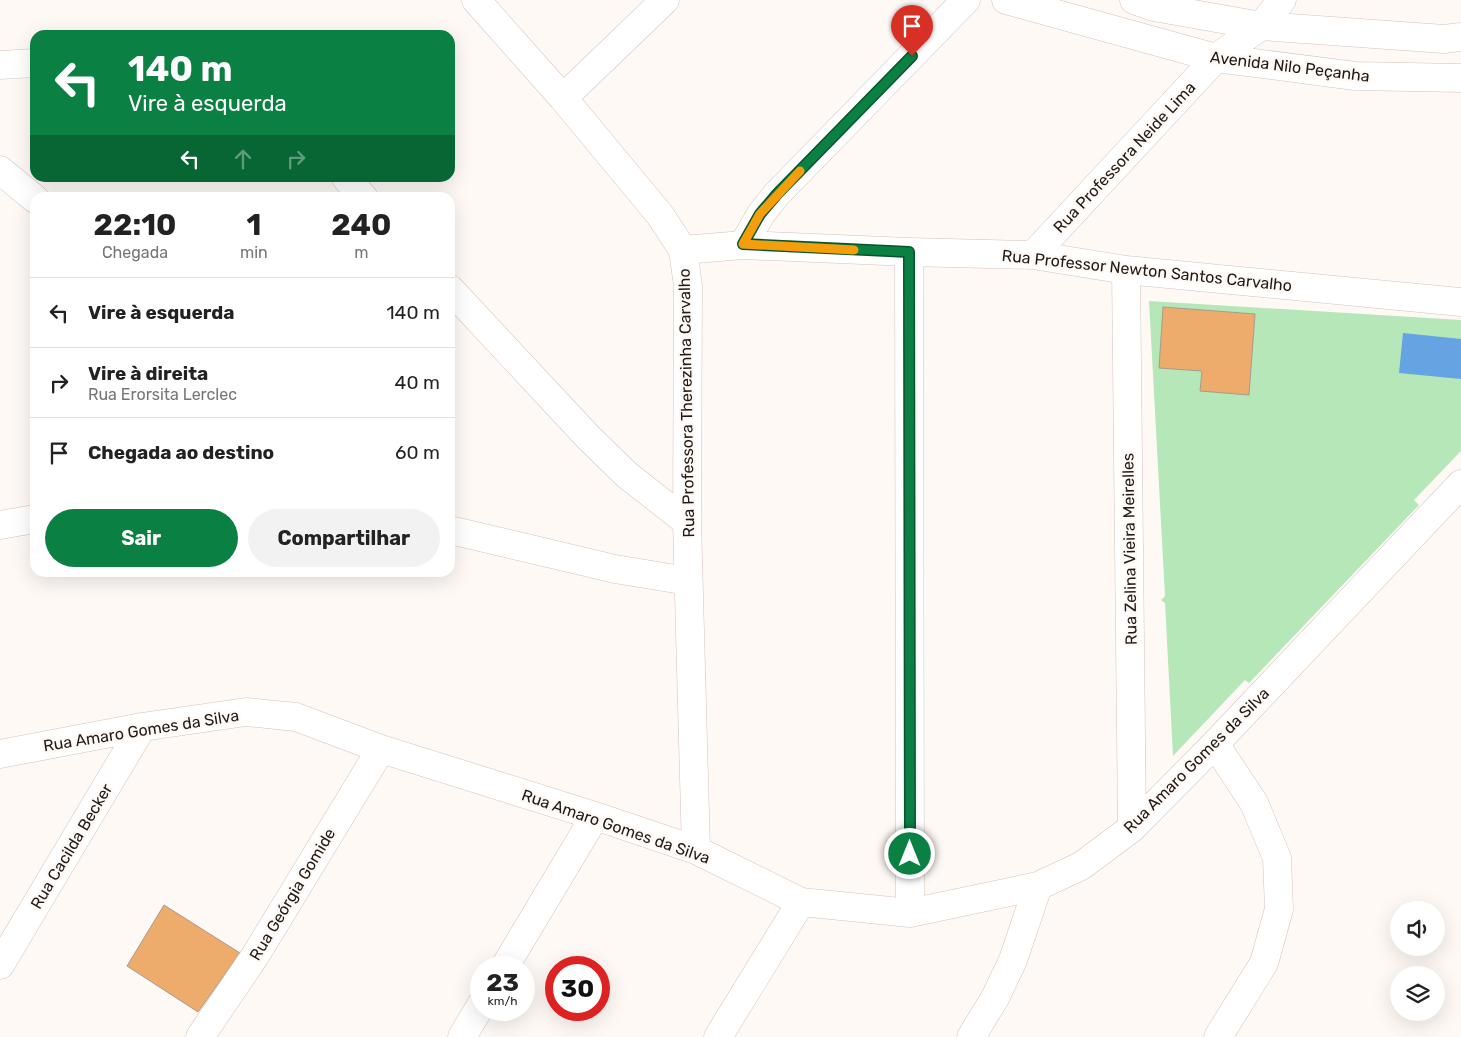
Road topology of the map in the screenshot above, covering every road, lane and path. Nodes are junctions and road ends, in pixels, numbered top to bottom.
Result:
1 (476, 0) edge
2 (665, 0) edge
3 (966, 0) edge
4 (1006, 0) edge
5 (1134, 0) edge
6 (1282, 0) edge
7 (1261, 26) junction
8 (1461, 38) edge
9 (1216, 58) junction
10 (30, 63) edge
11 (0, 65) edge
12 (1461, 78) edge
13 (563, 98) junction
14 (0, 170) edge
15 (350, 182) edge
16 (359, 192) edge
17 (30, 195) edge
18 (743, 244) junction
19 (683, 250) junction
20 (909, 252) junction
21 (1033, 255) junction
22 (1126, 270) junction
23 (455, 294) edge
24 (1461, 302) edge
25 (1461, 484) edge
26 (30, 520) edge
27 (687, 522) junction
28 (0, 525) edge
29 (455, 531) edge
30 (688, 581) junction
31 (142, 727) junction
32 (1215, 744) junction
33 (381, 750) junction
34 (0, 754) edge
35 (595, 816) junction
36 (1132, 828) junction
37 (696, 850) junction
38 (1038, 886) junction
39 (801, 902) junction
40 (910, 913) junction
41 (511, 956) edge
42 (0, 965) edge
43 (472, 1021) edge
44 (200, 1037) edge
45 (462, 1037) edge
46 (718, 1037) edge
47 (971, 1037) edge
48 (1218, 1037) edge

1 - 13 street, Rua Professora Therezinha Carvalho
2 - 13 street
3 - 18 street
4 - 9 street, Avenida Nilo Peçanha
5 - 7 street
6 - 7 street, Rua Professora Neide Lima
7 - 8 street
7 - 9 street, Rua Professora Neide Lima
9 - 12 street, Avenida Nilo Peçanha
9 - 21 street, Rua Professora Neide Lima
10 - 11 street
13 - 19 street, Rua Professora Therezinha Carvalho
14 - 17 street
15 - 16 street
18 - 19 street, Rua Professor Newton Santos Carvalho
18 - 20 street, Rua Professor Newton Santos Carvalho
19 - 27 street, Rua Professora Therezinha Carvalho
20 - 21 street, Rua Professor Newton Santos Carvalho
20 - 40 street
21 - 22 street, Rua Professor Newton Santos Carvalho
22 - 24 street, Rua Professor Newton Santos Carvalho
22 - 36 street, Rua Zelina Vieira Meirelles
23 - 27 street
25 - 32 street, Rua Amaro Gomes da Silva
26 - 28 street
27 - 30 street, Rua Professora Therezinha Carvalho
29 - 30 street
30 - 37 street, Rua Professora Therezinha Carvalho
31 - 33 street, Rua Amaro Gomes da Silva
31 - 34 street, Rua Amaro Gomes da Silva
31 - 42 street, Rua Cacilda Becker
32 - 36 street, Rua Amaro Gomes da Silva
32 - 48 street
33 - 35 street, Rua Amaro Gomes da Silva
33 - 44 street, Rua Geórgia Gomide
35 - 37 street, Rua Amaro Gomes da Silva
35 - 41 street
36 - 38 street, Rua Amaro Gomes da Silva
37 - 39 street, Rua Amaro Gomes da Silva
38 - 40 street, Rua Amaro Gomes da Silva
38 - 47 street
39 - 40 street, Rua Amaro Gomes da Silva
39 - 46 street
43 - 45 street

